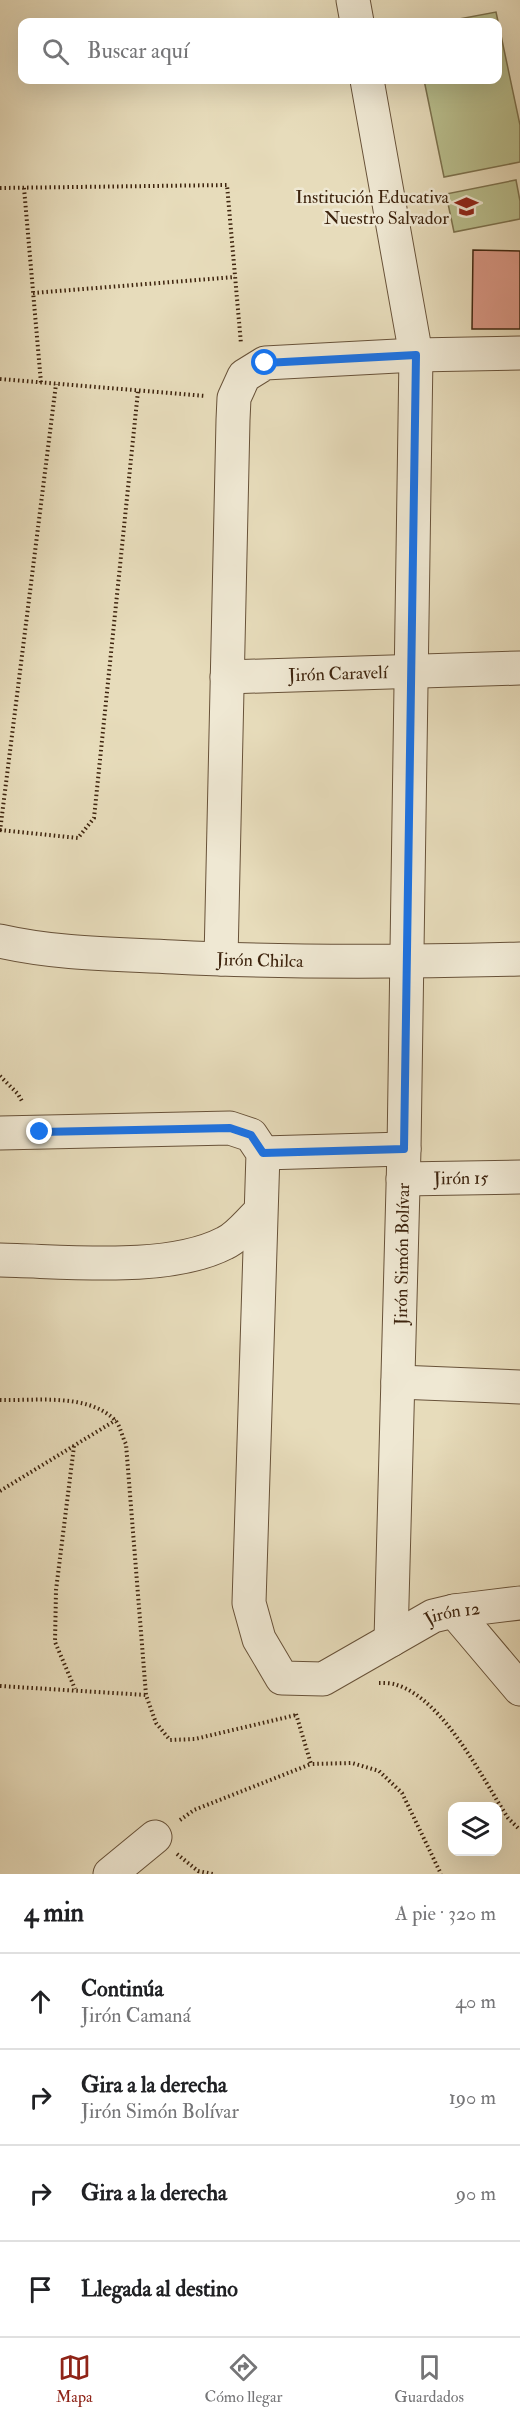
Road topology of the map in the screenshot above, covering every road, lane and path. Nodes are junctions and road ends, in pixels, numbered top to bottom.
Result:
1 (353, 0) edge
2 (356, 18) edge
3 (368, 84) edge
4 (0, 188) edge
5 (24, 188) junction
6 (235, 278) junction
7 (33, 293) junction
8 (520, 353) edge
9 (416, 355) junction
10 (0, 380) edge
11 (40, 383) junction
12 (56, 384) junction
13 (239, 387) junction
14 (138, 390) junction
15 (520, 668) edge
16 (412, 672) junction
17 (227, 677) junction
18 (2, 795) edge
19 (0, 831) edge
20 (0, 941) edge
21 (520, 959) edge
22 (221, 960) junction
23 (408, 962) junction
24 (0, 1133) edge
25 (263, 1153) junction
26 (404, 1164) junction
27 (520, 1177) edge
28 (260, 1212) junction
29 (0, 1260) edge
30 (398, 1382) junction
31 (520, 1387) edge
32 (0, 1400) edge
33 (116, 1420) junction
34 (74, 1446) junction
35 (0, 1491) edge
36 (520, 1602) edge
37 (454, 1611) junction
38 (392, 1640) junction
39 (282, 1678) junction
40 (371, 1682) dead end
41 (0, 1686) edge
42 (75, 1689) junction
43 (520, 1689) edge
44 (146, 1695) junction
45 (296, 1715) junction
46 (311, 1764) junction
47 (520, 1830) edge
48 (155, 1837) junction
49 (110, 1874) edge
50 (213, 1874) edge
51 (441, 1874) edge

1 - 2 street
3 - 9 street, Jirón Simón Bolívar
4 - 5 path
5 - 6 path
5 - 7 path
6 - 7 path
6 - 13 path
7 - 11 path
8 - 9 street
9 - 13 street
9 - 16 street, Jirón Simón Bolívar
10 - 11 path
11 - 12 path
12 - 14 path
12 - 18 path
13 - 14 path
13 - 17 street
14 - 19 path
15 - 16 street, Jirón Caravelí
16 - 17 street, Jirón Caravelí
16 - 23 street, Jirón Simón Bolívar
17 - 22 street
18 - 19 path
20 - 22 street, Jirón Chilca
21 - 23 street, Jirón Chilca
22 - 23 street, Jirón Chilca
23 - 26 street, Jirón Simón Bolívar
24 - 25 street
25 - 26 street, Jirón 15
25 - 28 street
26 - 27 street, Jirón 15
26 - 30 street, Jirón Simón Bolívar
28 - 29 street
28 - 39 street
30 - 31 street
30 - 38 street, Jirón Simón Bolívar
32 - 33 path
33 - 34 path
33 - 44 path
34 - 35 path
34 - 42 path
36 - 37 street, Jirón 12
37 - 38 street, Jirón 12
37 - 43 street
38 - 39 street, Jirón 12
39 - 45 path
40 - 47 path
41 - 42 path
42 - 44 path
44 - 45 path
45 - 46 path
46 - 48 path
46 - 51 path
48 - 49 street
48 - 50 path

